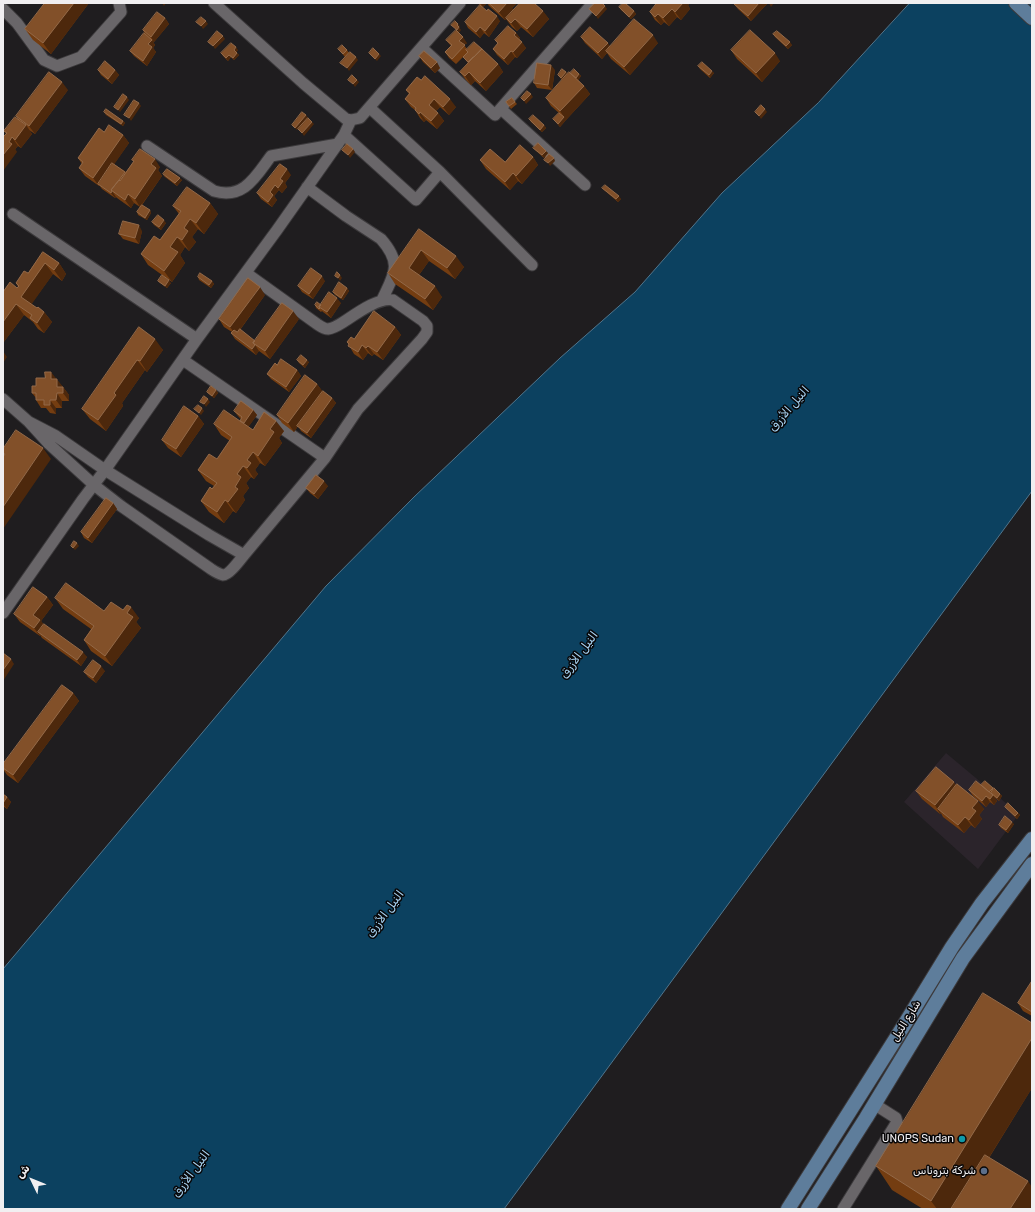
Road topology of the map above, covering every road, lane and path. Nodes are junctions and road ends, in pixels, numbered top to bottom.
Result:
1 (119, 3) edge
2 (214, 3) edge
3 (460, 3) edge
4 (593, 3) edge
5 (1016, 3) edge
6 (3, 9) edge
7 (1032, 18) edge
8 (422, 48) junction
9 (370, 108) junction
10 (500, 108) junction
11 (351, 120) junction
12 (344, 135) junction
13 (338, 144) junction
14 (147, 146) dead end
15 (440, 172) junction
16 (585, 185) dead end
17 (307, 187) junction
18 (13, 214) dead end
19 (532, 265) dead end
20 (246, 273) junction
21 (382, 300) junction
22 (197, 339) junction
23 (183, 360) junction
24 (3, 399) edge
25 (29, 422) junction
26 (325, 458) junction
27 (105, 470) junction
28 (94, 485) junction
29 (244, 555) junction
30 (3, 613) edge
31 (1032, 839) edge
32 (1030, 870) edge
33 (874, 1104) junction
34 (788, 1209) edge
35 (808, 1209) edge
36 (843, 1209) edge

1 - 6 street
2 - 11 street
3 - 8 street
4 - 10 street
5 - 7 main road
8 - 9 street
8 - 10 street
9 - 11 street
9 - 15 street
10 - 16 street
11 - 12 street
12 - 13 street
12 - 15 street
13 - 14 street
13 - 17 street
15 - 19 street
17 - 20 street
17 - 21 street
18 - 22 street
20 - 21 street
20 - 22 street
21 - 26 street
22 - 23 street
23 - 26 street
23 - 27 street
24 - 25 street
25 - 27 street
25 - 28 street
26 - 29 street
27 - 28 street
27 - 29 street
28 - 29 street
28 - 30 street
31 - 34 main road, شارع النيل
32 - 33 main road, شارع النيل
33 - 35 main road, شارع النيل
33 - 36 street

